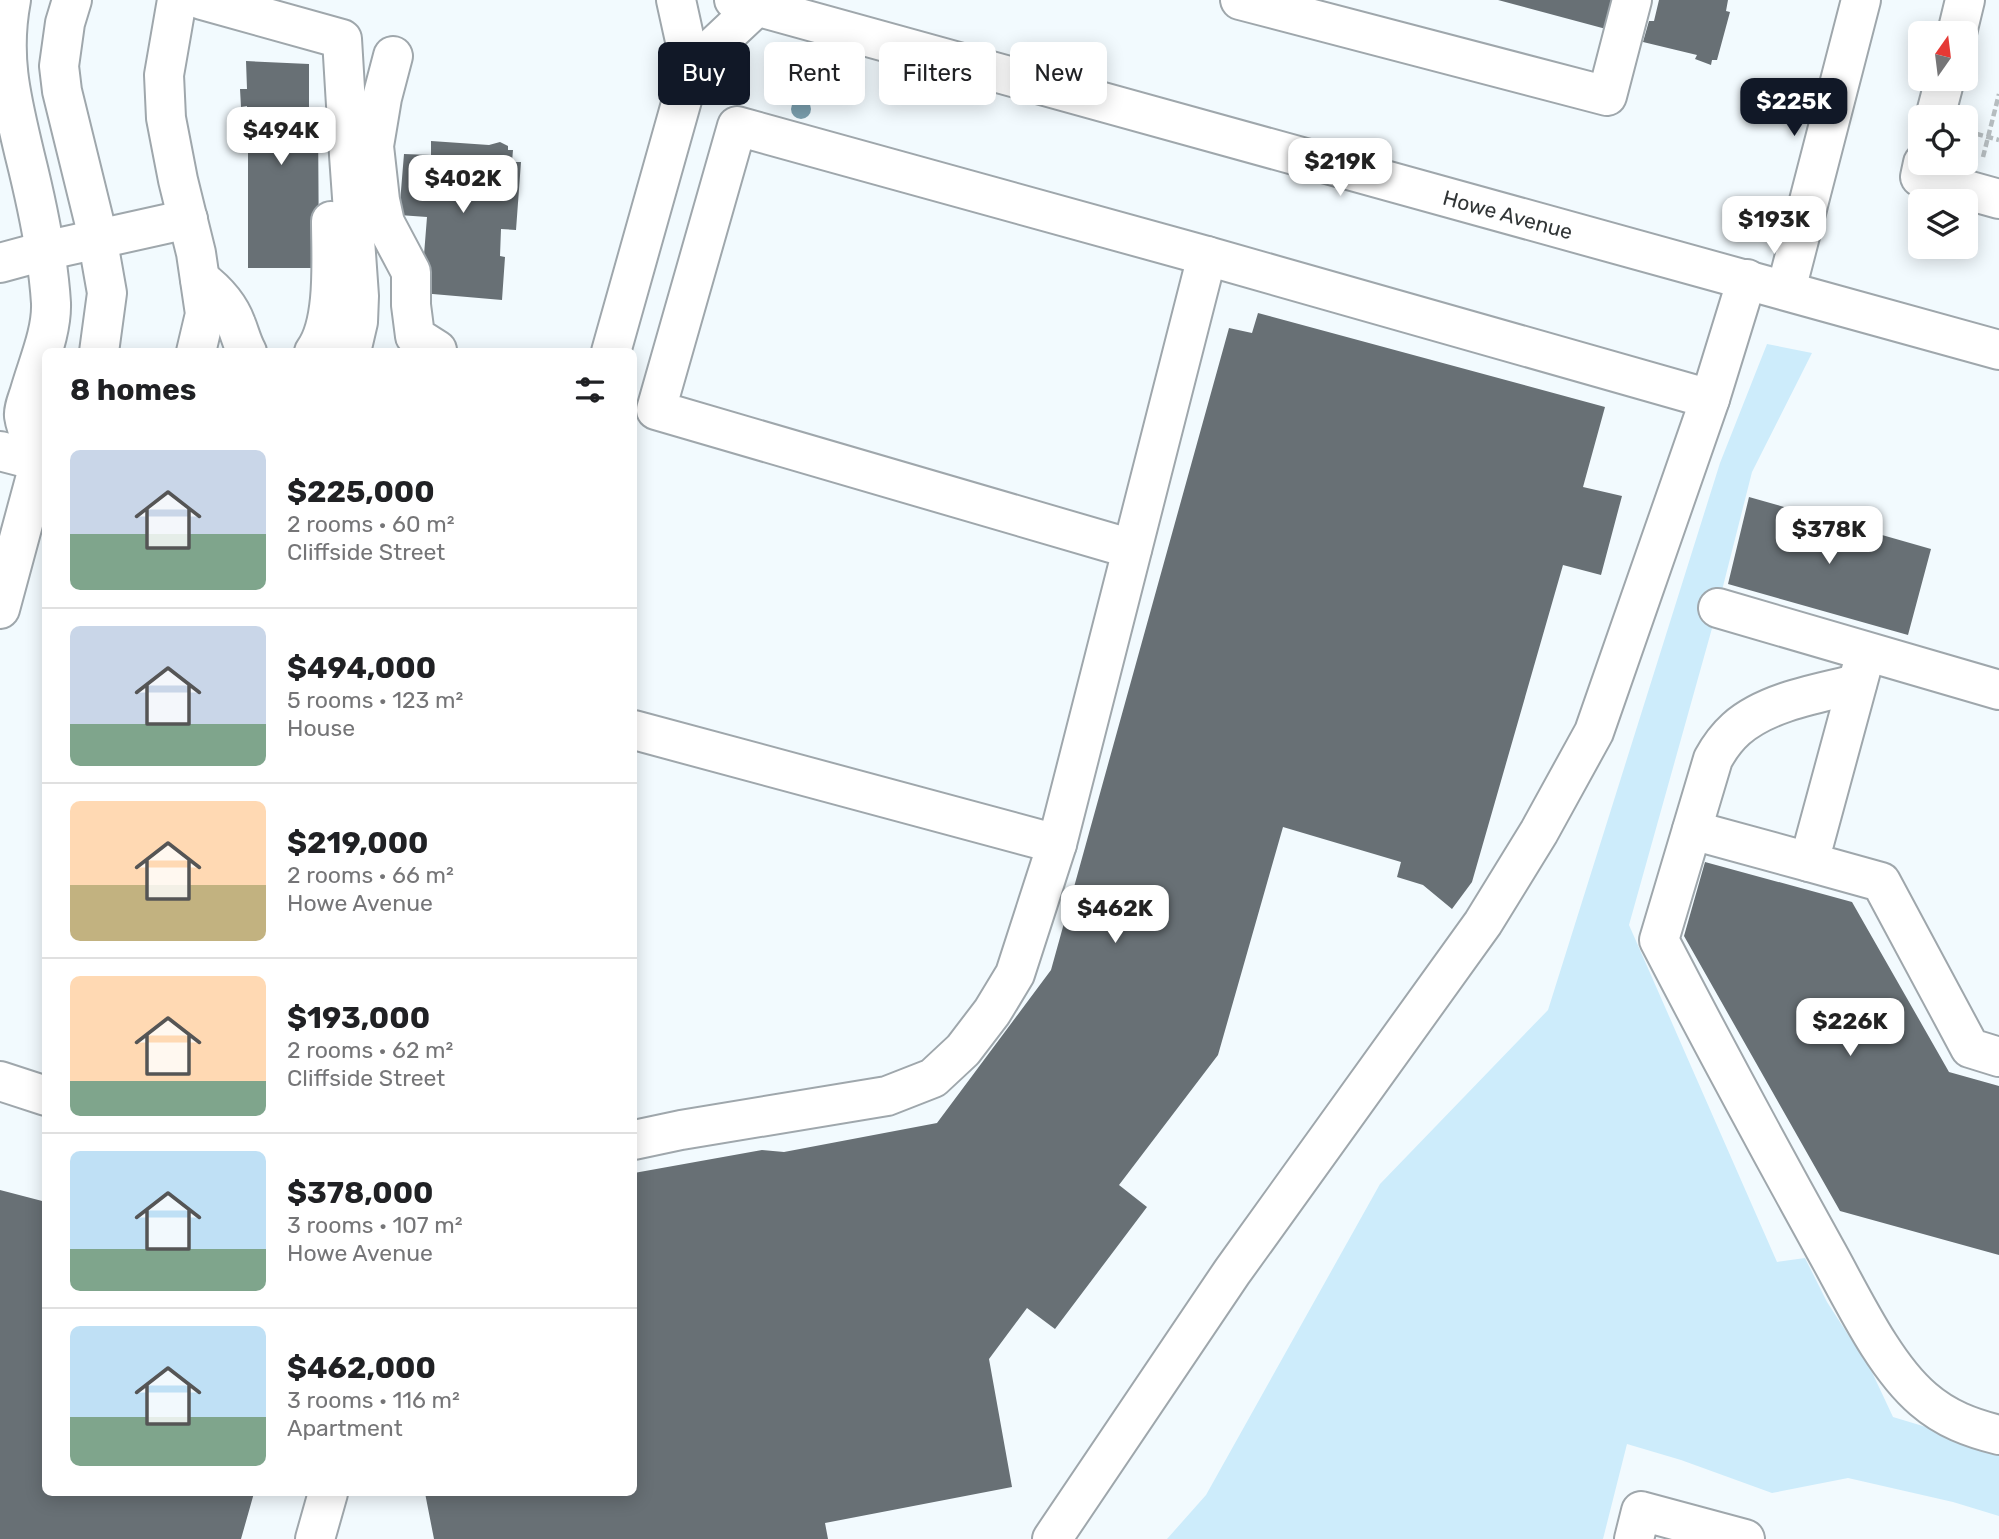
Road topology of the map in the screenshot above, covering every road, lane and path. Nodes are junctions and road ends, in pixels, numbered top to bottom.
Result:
1 (11, 0) edge
2 (72, 0) edge
3 (177, 0) edge
4 (202, 0) edge
5 (676, 0) edge
6 (1240, 0) edge
7 (1632, 0) edge
8 (1861, 0) edge
9 (1965, 0) edge
10 (745, 3) edge
11 (1346, 14) edge
12 (1960, 21) edge
13 (685, 42) edge
14 (713, 42) edge
15 (393, 56) dead end
16 (1999, 94) edge
17 (681, 105) edge
18 (1978, 134) edge
19 (1988, 137) junction
20 (1999, 139) edge
21 (1920, 175) edge
22 (1989, 184) edge
23 (188, 219) junction
24 (97, 240) junction
25 (44, 251) junction
26 (1207, 256) junction
27 (0, 263) edge
28 (200, 278) junction
29 (1747, 279) junction
30 (1786, 290) junction
31 (42, 348) edge
32 (100, 348) edge
33 (197, 348) edge
34 (242, 348) edge
35 (328, 348) edge
36 (434, 348) edge
37 (612, 348) edge
38 (42, 349) edge
39 (1999, 350) edge
40 (1710, 399) junction
41 (645, 407) edge
42 (0, 450) edge
43 (42, 457) edge
44 (42, 460) edge
45 (42, 468) edge
46 (1132, 549) junction
47 (1718, 608) dead end
48 (0, 610) edge
49 (1862, 668) junction
50 (1999, 690) edge
51 (637, 731) edge
52 (1692, 830) junction
53 (1057, 844) junction
54 (1809, 862) junction
55 (1999, 1056) edge
56 (0, 1081) edge
57 (42, 1095) edge
58 (637, 1139) edge
59 (1999, 1435) edge
60 (327, 1496) edge
61 (315, 1539) edge
62 (1052, 1539) edge
63 (1634, 1539) edge
64 (1745, 1539) edge

1 - 25 street
2 - 24 street
3 - 23 street
4 - 35 street
5 - 13 street
6 - 11 street
7 - 11 street
8 - 30 street
9 - 12 street
10 - 14 street
10 - 29 street, Howe Avenue
15 - 36 street
16 - 19 path
17 - 37 street
18 - 19 path
19 - 20 path
19 - 22 path
21 - 22 street
23 - 24 street
23 - 28 street
24 - 25 street
24 - 32 street
25 - 27 street
25 - 31 street
26 - 40 street
26 - 41 street
26 - 46 street
28 - 33 street
28 - 34 street
29 - 30 street, Howe Avenue
29 - 40 street
30 - 39 street, Howe Avenue
38 - 43 street
40 - 62 street
41 - 46 street
42 - 44 street
45 - 48 street
46 - 53 street
47 - 49 street
49 - 50 street
49 - 52 street
49 - 54 street
51 - 53 street
52 - 54 street
52 - 59 street
53 - 58 street
54 - 55 street
56 - 57 street
60 - 61 street
63 - 64 street

